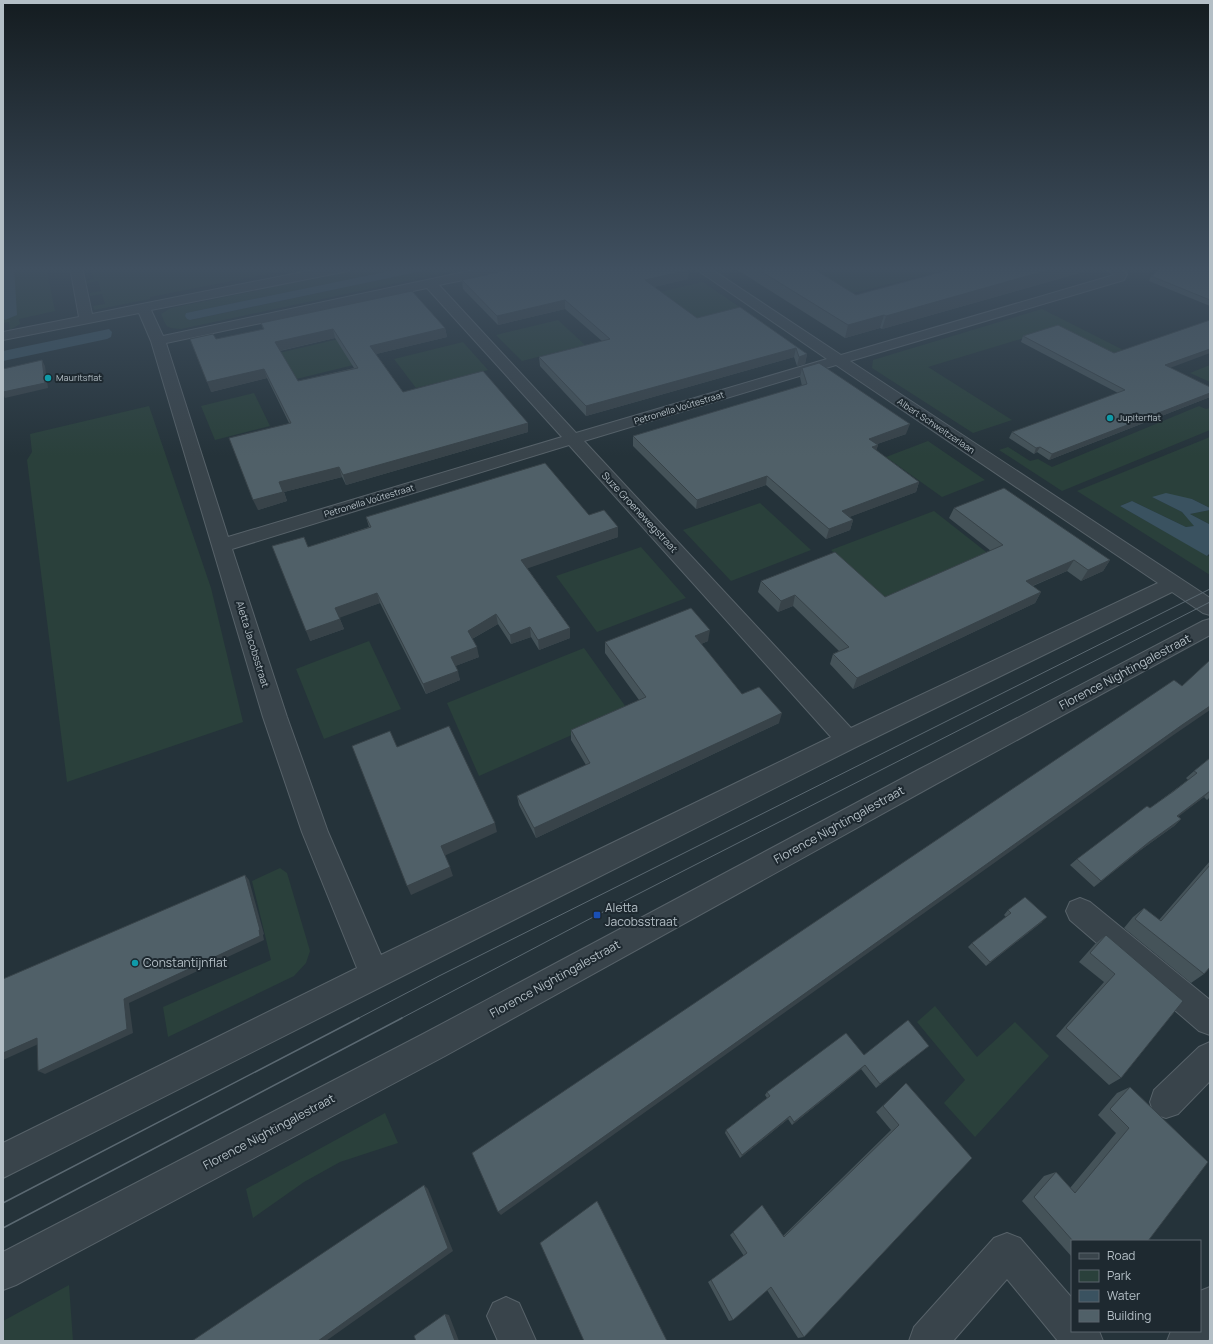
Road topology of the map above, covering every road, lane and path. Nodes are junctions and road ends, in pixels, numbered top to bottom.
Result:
1 (34, 330) edge
2 (153, 330) edge
3 (212, 330) edge
4 (473, 330) edge
5 (792, 330) edge
6 (941, 330) edge
7 (3, 336) edge
8 (158, 341) junction
9 (838, 360) junction
10 (573, 439) junction
11 (223, 545) junction
12 (1174, 584) junction
13 (1210, 608) edge
14 (1210, 626) edge
15 (848, 740) junction
16 (1080, 911) dead end
17 (375, 975) junction
18 (1210, 1020) edge
19 (1210, 1058) edge
20 (1166, 1102) dead end
21 (3, 1161) edge
22 (3, 1272) edge
23 (1210, 1306) edge
24 (1201, 1320) edge
25 (1071, 1326) edge
26 (1077, 1332) edge
27 (1192, 1332) edge
28 (928, 1341) edge
29 (1084, 1341) edge
30 (1186, 1341) edge

1 - 7 street
2 - 8 street, Aletta Jacobsstraat
3 - 8 street
4 - 10 street, Suze Groenewegstraat
5 - 9 street, Albert Schweitzerlaan
6 - 9 street, Petronella Voûtestraat
8 - 11 street, Aletta Jacobsstraat
9 - 10 street, Petronella Voûtestraat
9 - 12 street, Albert Schweitzerlaan
10 - 11 street, Petronella Voûtestraat
10 - 15 street, Suze Groenewegstraat
11 - 17 street, Aletta Jacobsstraat
12 - 13 street
12 - 15 street
14 - 22 street, Florence Nightingalestraat
15 - 17 street
16 - 18 street
17 - 21 street
19 - 20 street
23 - 24 street
25 - 28 street
26 - 29 street
27 - 30 street

